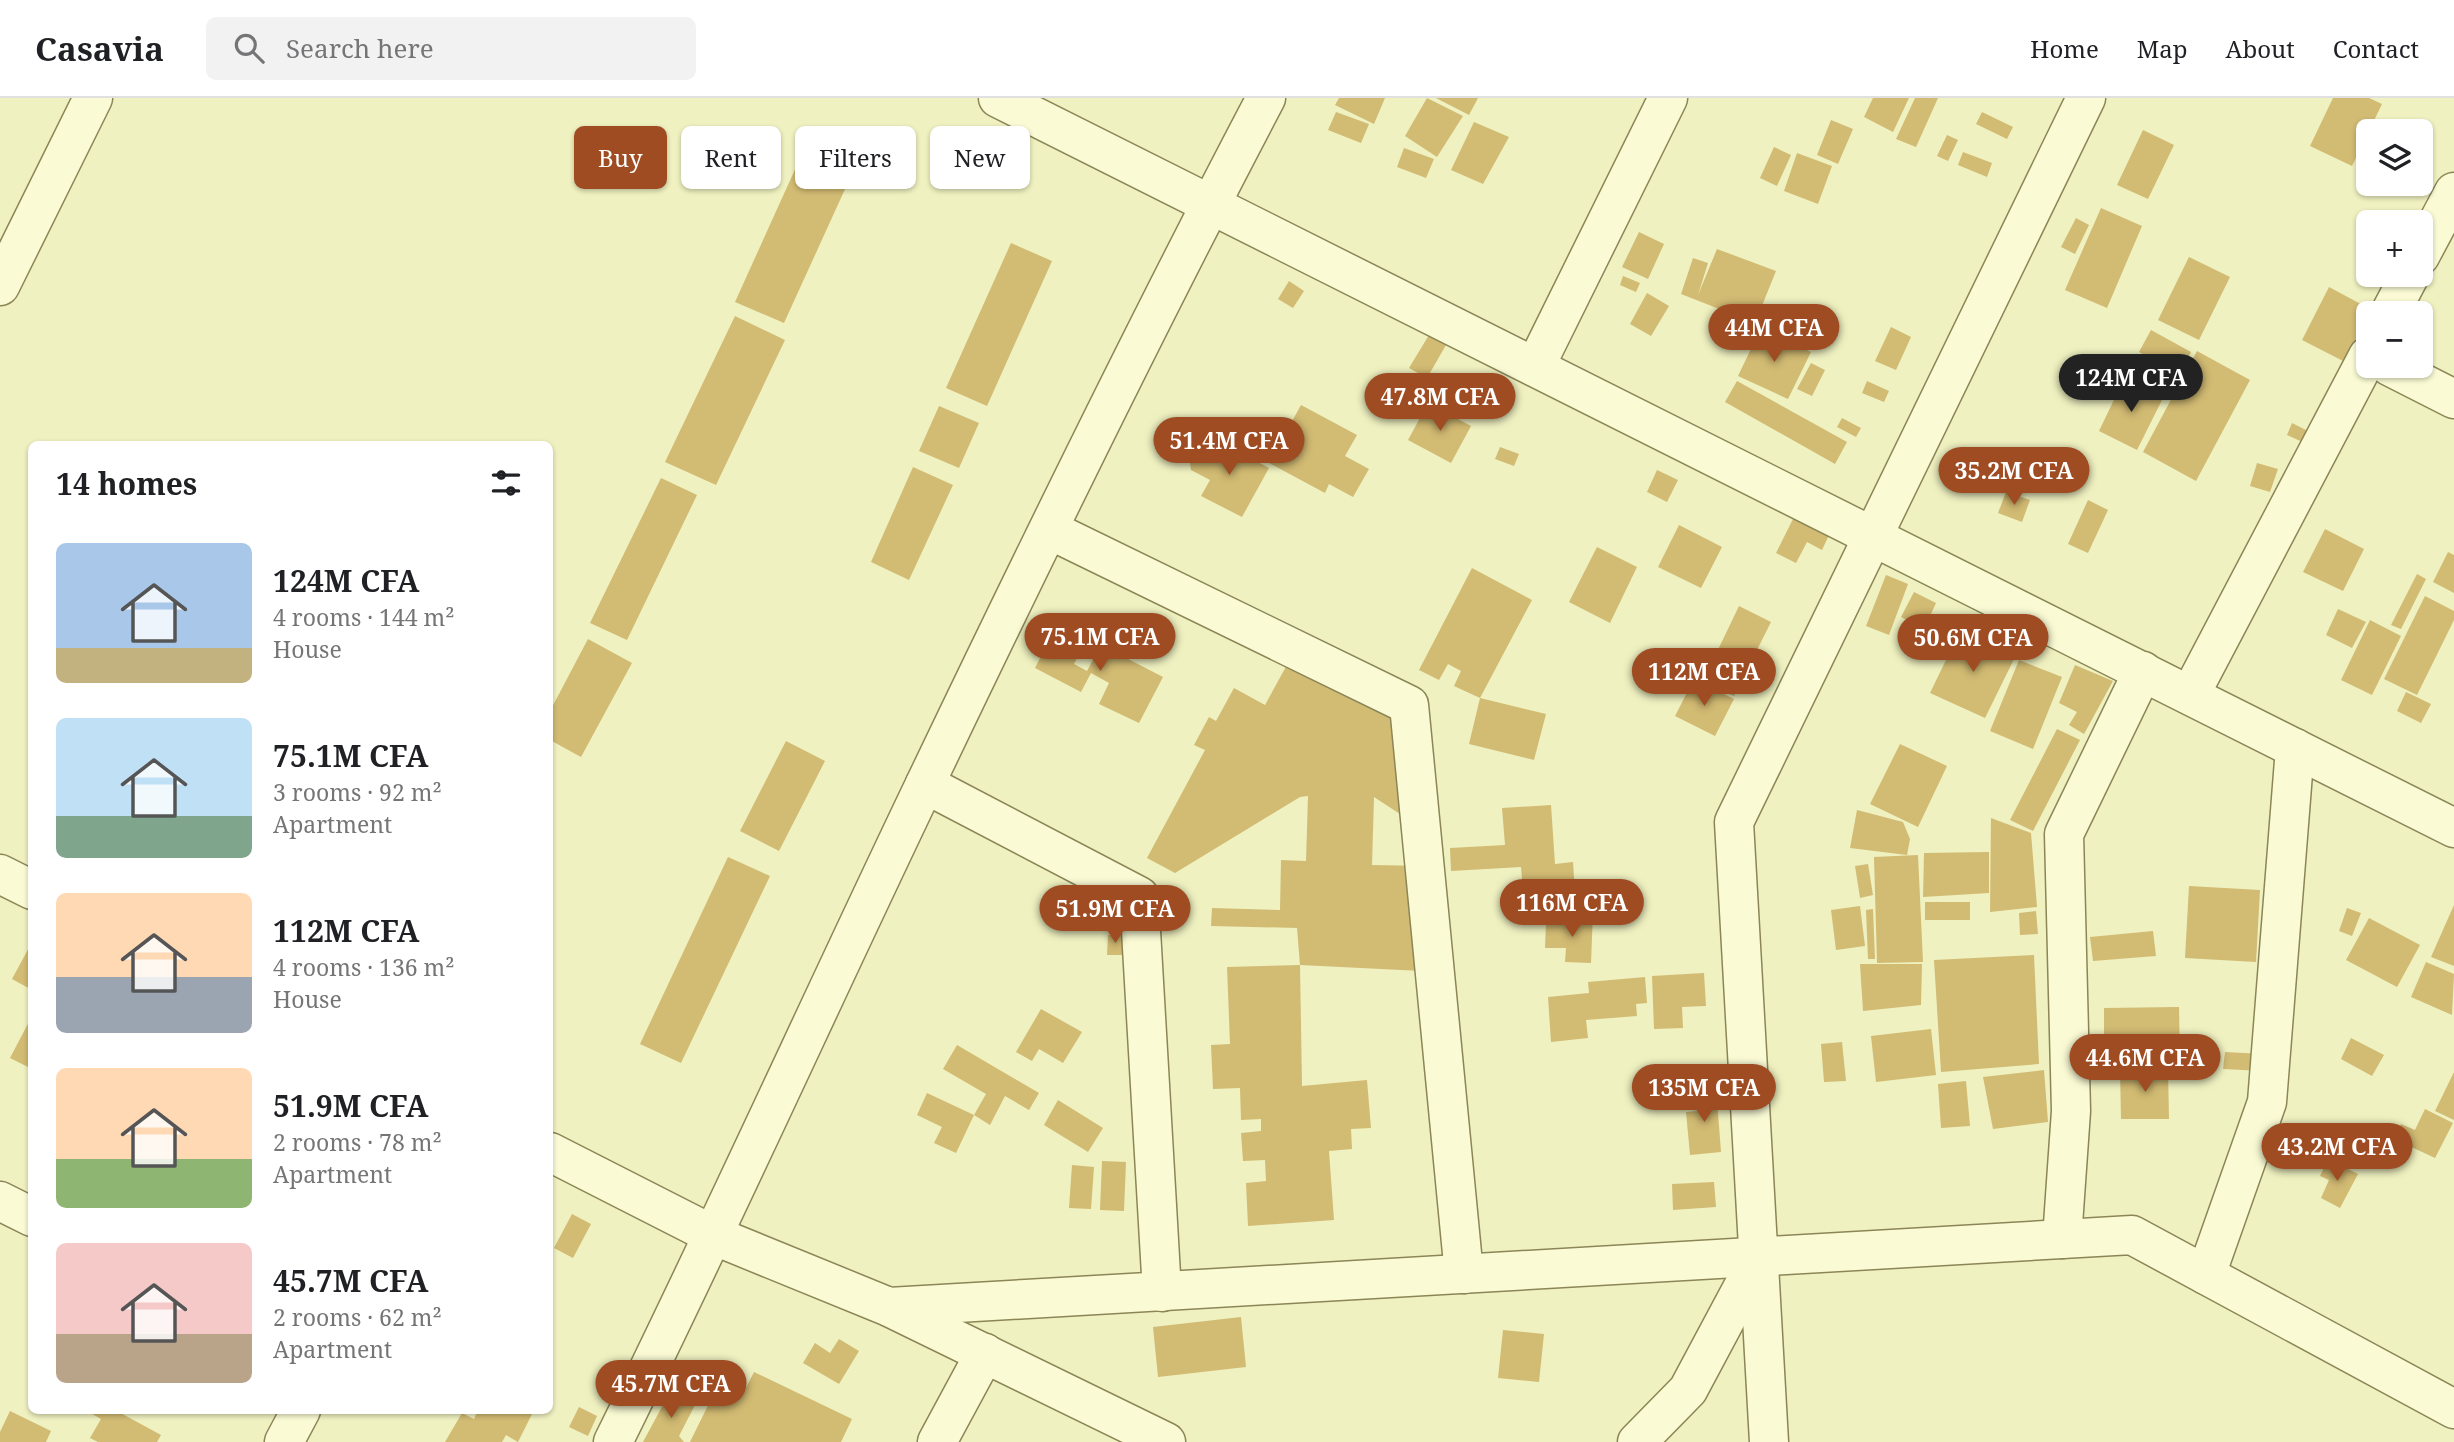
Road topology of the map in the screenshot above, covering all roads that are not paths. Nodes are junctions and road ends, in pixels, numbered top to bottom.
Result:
1 (93, 98) edge
2 (998, 98) edge
3 (1266, 98) edge
4 (1668, 98) edge
5 (2086, 98) edge
6 (2454, 192) edge
7 (1210, 205) junction
8 (2433, 232) edge
9 (0, 286) edge
10 (1535, 367) junction
11 (2356, 378) edge
12 (2413, 378) edge
13 (2454, 399) edge
14 (1050, 530) junction
15 (1871, 534) junction
16 (2144, 671) junction
17 (2190, 695) junction
18 (2295, 748) junction
19 (925, 784) junction
20 (2454, 828) edge
21 (0, 874) edge
22 (28, 888) edge
23 (553, 1154) edge
24 (0, 1201) edge
25 (28, 1215) edge
26 (715, 1236) junction
27 (2062, 1239) junction
28 (1759, 1257) junction
29 (1464, 1274) junction
30 (2207, 1275) junction
31 (1162, 1292) junction
32 (889, 1307) junction
33 (985, 1353) junction
34 (2454, 1409) edge
35 (299, 1414) edge
36 (284, 1442) edge
37 (613, 1442) edge
38 (937, 1442) edge
39 (1166, 1442) edge
40 (1637, 1442) edge
41 (1769, 1442) edge

1 - 9 street
2 - 7 street
3 - 7 street
4 - 10 street
5 - 15 street
6 - 8 street
7 - 10 street
7 - 14 street
10 - 15 street
11 - 17 street
12 - 13 street
14 - 19 street
14 - 29 street
15 - 16 street
15 - 28 street
16 - 17 street
16 - 27 street
17 - 18 street
18 - 20 street
18 - 30 street
19 - 26 street
19 - 31 street
21 - 22 street
23 - 26 street
24 - 25 street
26 - 32 street
26 - 37 street
27 - 28 street
27 - 30 street
28 - 29 street
28 - 40 street
28 - 41 street
29 - 31 street
30 - 34 street
31 - 32 street
32 - 33 street
33 - 38 street
33 - 39 street
35 - 36 street

